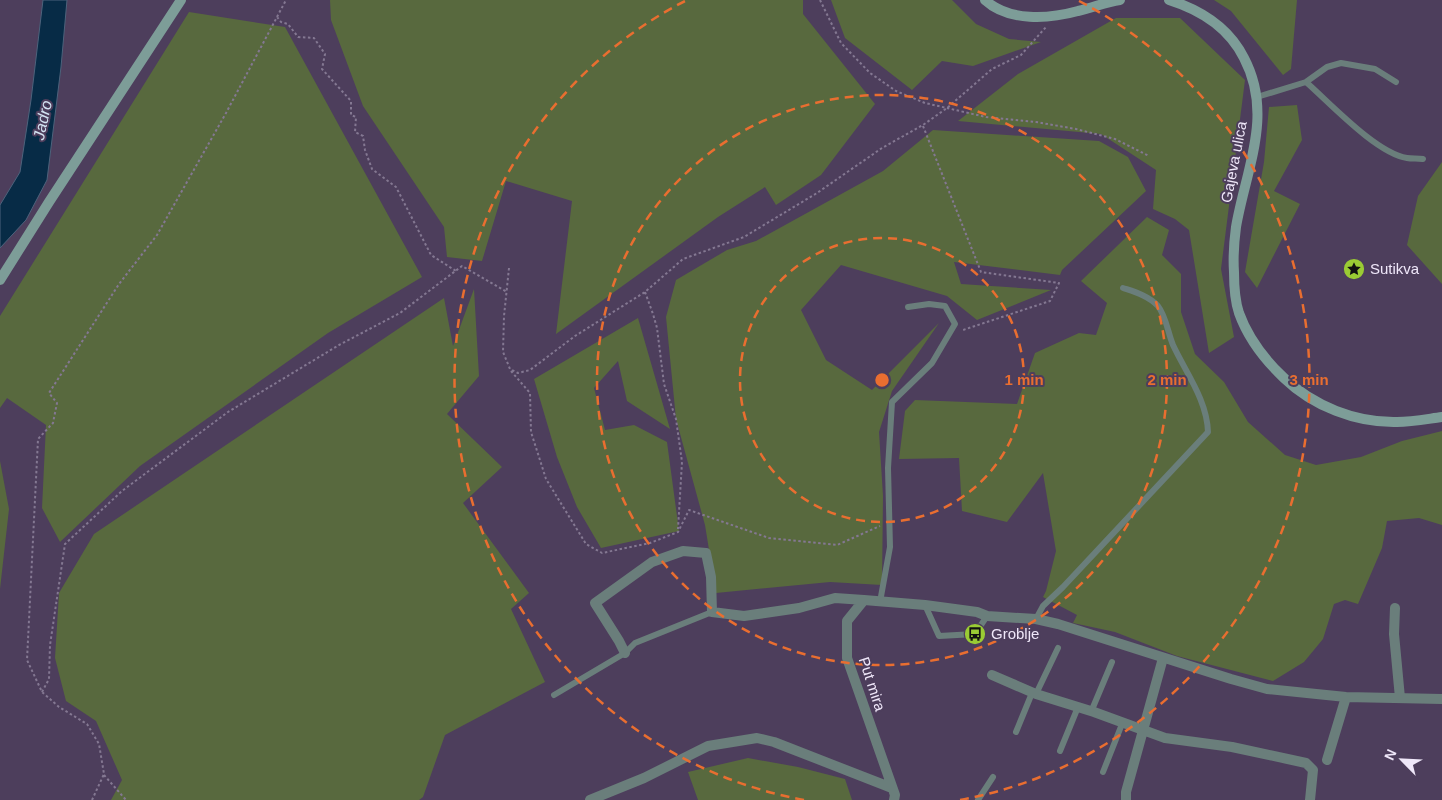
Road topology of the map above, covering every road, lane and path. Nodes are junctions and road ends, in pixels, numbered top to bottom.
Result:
1 (180, 0) edge
2 (286, 0) edge
3 (820, 0) edge
4 (984, 0) edge
5 (1120, 0) edge
6 (1169, 0) edge
7 (1056, 16) junction
8 (277, 17) junction
9 (1306, 82) junction
10 (1396, 82) dead end
11 (1257, 97) junction
12 (947, 108) junction
13 (923, 125) junction
14 (1149, 156) dead end
15 (1423, 158) dead end
16 (509, 268) dead end
17 (456, 271) junction
18 (0, 280) edge
19 (1123, 288) dead end
20 (507, 292) junction
21 (645, 292) junction
22 (908, 306) dead end
23 (949, 335) junction
24 (510, 369) junction
25 (1442, 417) edge
26 (890, 522) junction
27 (678, 532) junction
28 (864, 600) junction
29 (880, 602) junction
30 (920, 605) junction
31 (1395, 608) dead end
32 (712, 612) junction
33 (987, 616) junction
34 (1036, 619) junction
35 (1058, 648) dead end
36 (624, 653) junction
37 (1163, 658) junction
38 (1112, 662) dead end
39 (992, 675) dead end
40 (42, 692) junction
41 (1034, 693) junction
42 (554, 696) dead end
43 (1346, 697) junction
44 (1400, 698) junction
45 (1442, 699) edge
46 (1078, 707) junction
47 (1091, 712) junction
48 (1122, 724) junction
49 (1143, 731) junction
50 (1016, 732) dead end
51 (1060, 751) dead end
52 (1327, 760) dead end
53 (1103, 772) dead end
54 (104, 774) junction
55 (993, 777) dead end
56 (892, 788) junction
57 (92, 800) edge
58 (126, 800) edge
59 (590, 800) edge
60 (894, 800) edge
61 (978, 800) edge
62 (1126, 800) edge
63 (1310, 800) edge

1 - 18 main road
2 - 8 path
3 - 12 path
4 - 7 main road
5 - 7 main road
6 - 11 main road, Gajeva ulica
7 - 12 path
8 - 17 path
8 - 40 path
9 - 10 lane
9 - 11 lane
9 - 15 lane
11 - 25 main road, Gajeva ulica
12 - 13 path
12 - 14 path
13 - 21 path
13 - 23 path
16 - 20 path
17 - 20 path
17 - 40 path
19 - 34 lane
20 - 24 path
21 - 24 path
21 - 27 path
22 - 23 lane
23 - 26 lane
24 - 27 path
26 - 27 path
26 - 29 lane
28 - 29 street
28 - 32 street
28 - 56 street, Put mira
29 - 30 street
30 - 33 street
30 - 33 lane
31 - 44 street
32 - 36 lane
32 - 36 street
33 - 34 street
34 - 37 street
35 - 41 lane
36 - 42 lane
37 - 43 street
37 - 49 street
38 - 47 lane
39 - 41 street
40 - 54 path
41 - 46 street
41 - 50 lane
43 - 44 street
43 - 52 street
44 - 45 street
46 - 47 street
46 - 51 lane
47 - 48 street
48 - 49 street
48 - 53 lane
49 - 62 street
49 - 63 street
54 - 57 path
54 - 58 path
55 - 61 lane
56 - 59 street
56 - 60 street, Put mira

